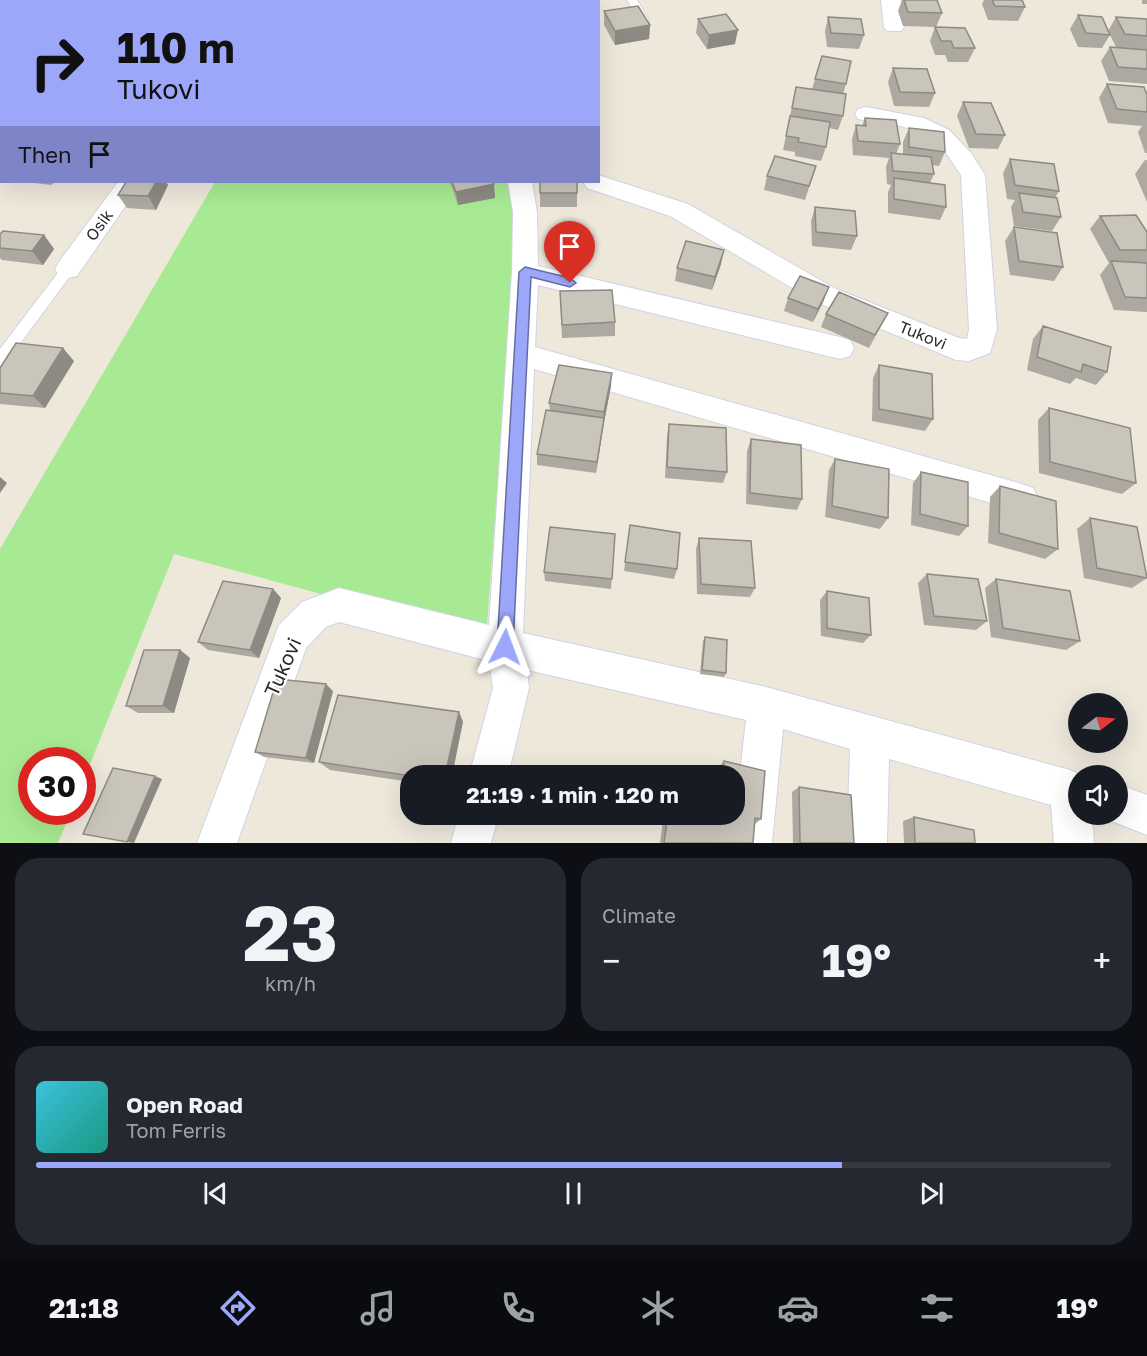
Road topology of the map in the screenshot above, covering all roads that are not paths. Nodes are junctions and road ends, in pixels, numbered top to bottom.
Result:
1 (632, 0) edge
2 (891, 0) edge
3 (644, 20) edge
4 (894, 27) dead end
5 (866, 114) dead end
6 (129, 183) edge
7 (520, 183) edge
8 (598, 183) edge
9 (68, 269) joint
10 (525, 272) junction
11 (840, 348) dead end
12 (520, 354) junction
13 (0, 360) edge
14 (1022, 498) edge
15 (505, 647) junction
16 (766, 706) junction
17 (870, 736) junction
18 (491, 765) edge
19 (1068, 789) edge
20 (1128, 808) edge
21 (1147, 815) edge
22 (476, 825) edge
23 (1074, 825) edge
24 (216, 843) edge
25 (471, 843) edge
26 (752, 843) edge
27 (867, 843) edge
28 (1074, 843) edge

1 - 3 lane
2 - 4 street
5 - 8 street, Tukovi
6 - 9 street, Osik
7 - 10 street
9 - 13 lane
10 - 11 street
10 - 12 street
12 - 14 street
12 - 15 street
15 - 16 street, Tukovi
15 - 18 street
15 - 24 street, Tukovi
16 - 17 street, Tukovi
16 - 26 street
17 - 19 street, Tukovi
17 - 27 street
20 - 21 street
22 - 25 street
23 - 28 street

